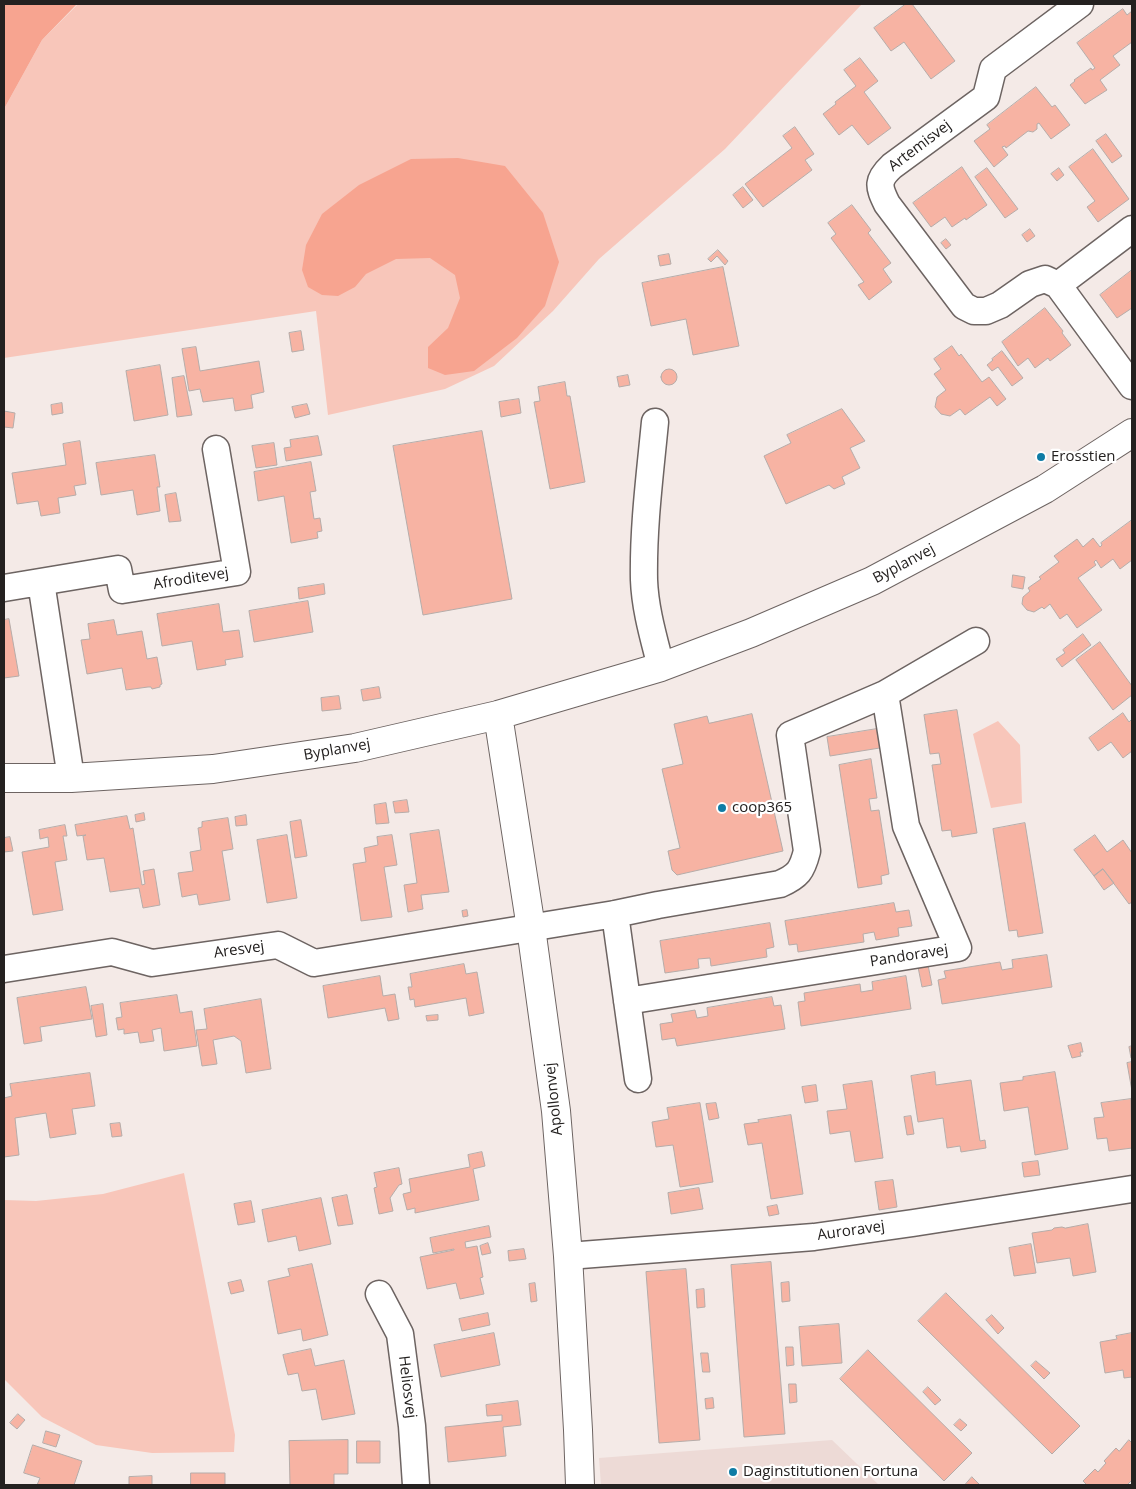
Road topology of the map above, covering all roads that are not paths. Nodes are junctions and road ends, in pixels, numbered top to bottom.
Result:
1 (1080, 4) edge
2 (1132, 229) edge
3 (1058, 285) junction
4 (1132, 386) edge
5 (655, 422) dead end
6 (1132, 434) edge
7 (216, 449) dead end
8 (41, 582) junction
9 (4, 588) edge
10 (976, 641) dead end
11 (662, 667) junction
12 (885, 694) junction
13 (498, 715) junction
14 (4, 778) edge
15 (71, 778) junction
16 (615, 914) junction
17 (531, 928) junction
18 (4, 969) edge
19 (627, 1001) junction
20 (638, 1079) dead end
21 (1132, 1189) edge
22 (568, 1256) junction
23 (379, 1294) dead end
24 (416, 1485) edge
25 (580, 1485) edge

1 - 3 street, Artemisvej
2 - 3 street
3 - 4 street
5 - 11 street
6 - 11 street, Byplanvej
7 - 8 street, Afroditevej
8 - 9 street, Afroditevej
8 - 15 street
10 - 12 street
11 - 13 street, Byplanvej
12 - 16 street
12 - 19 street, Pandoravej
13 - 15 street, Byplanvej
13 - 17 street, Apollonvej
14 - 15 street, Byplanvej
16 - 17 street
16 - 19 street
17 - 18 street, Aresvej
17 - 22 street, Apollonvej
19 - 20 street
21 - 22 street, Auroravej
22 - 25 street, Apollonvej
23 - 24 street, Heliosvej

